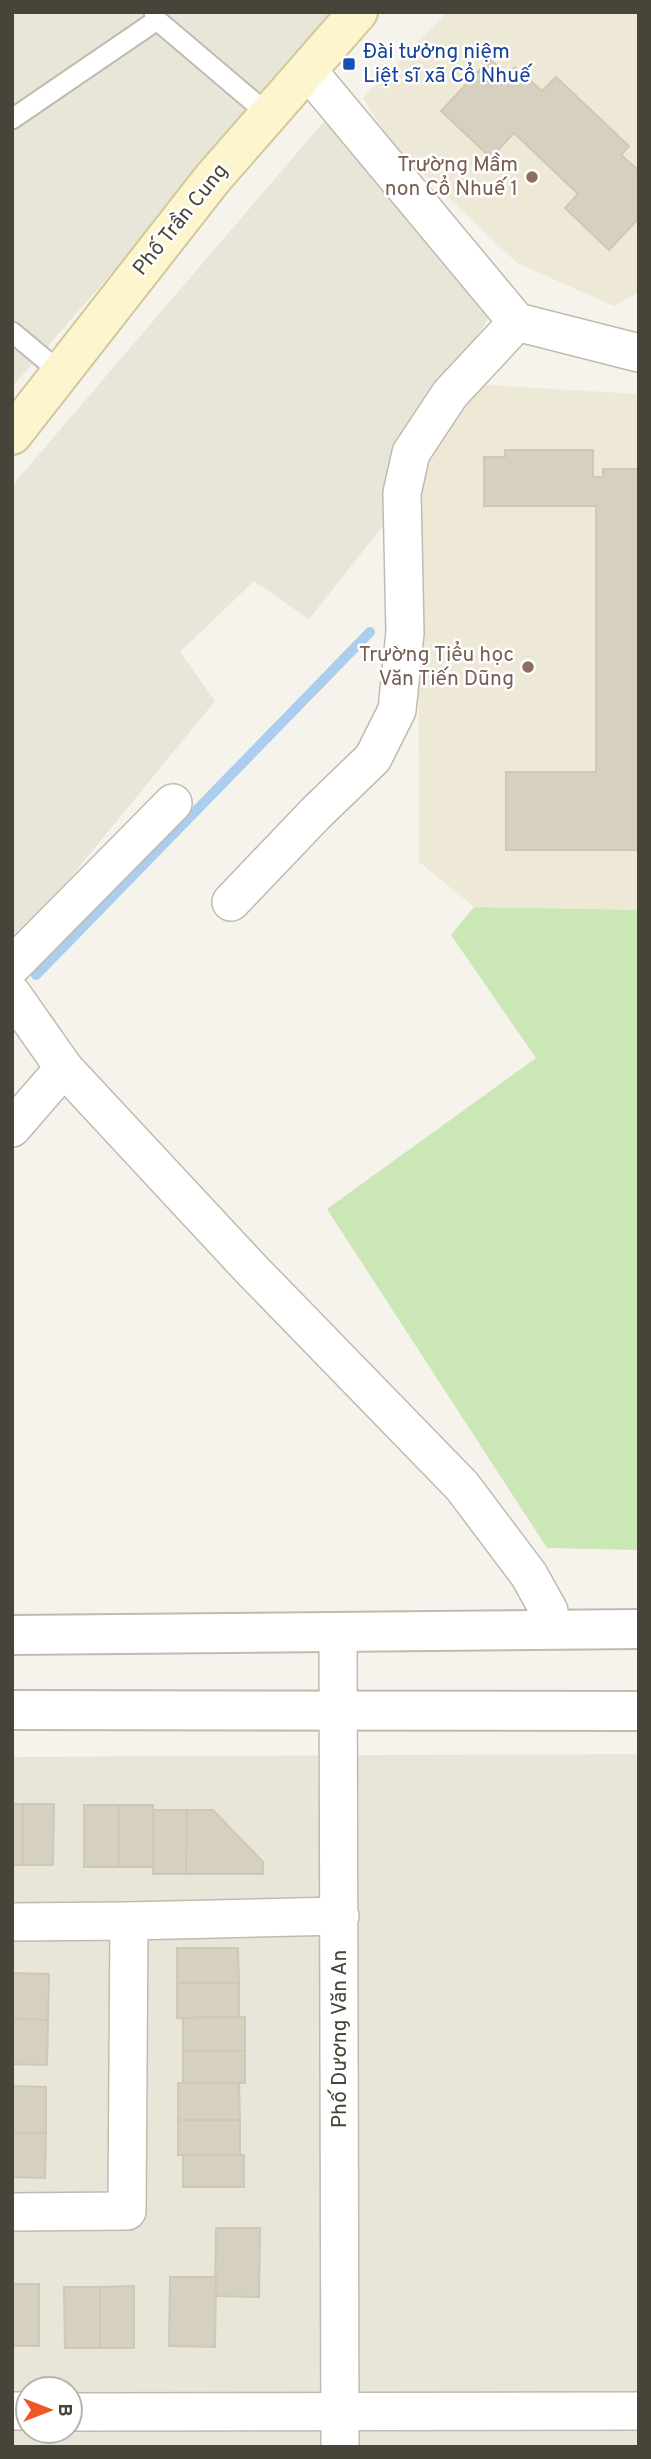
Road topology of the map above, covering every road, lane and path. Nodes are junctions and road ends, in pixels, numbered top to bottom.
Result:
1 (358, 12) edge
2 (155, 16) edge
3 (309, 72) junction
4 (269, 115) junction
5 (12, 119) edge
6 (517, 322) junction
7 (12, 331) edge
8 (639, 353) edge
9 (60, 373) junction
10 (12, 435) edge
11 (173, 803) dead end
12 (231, 902) dead end
13 (12, 966) edge
14 (12, 994) edge
15 (64, 1068) junction
16 (12, 1128) edge
17 (549, 1611) dead end
18 (639, 1629) edge
19 (338, 1632) junction
20 (12, 1635) edge
21 (12, 1710) edge
22 (339, 1710) junction
23 (639, 1711) edge
24 (340, 1916) junction
25 (12, 1922) edge
26 (129, 1922) junction
27 (12, 2212) edge
28 (639, 2411) edge
29 (84, 2413) edge
30 (340, 2430) edge

1 - 3 main road, Phố Trần Cung
2 - 4 lane
2 - 5 lane
3 - 4 main road, Phố Trần Cung
3 - 6 street
4 - 9 main road, Phố Trần Cung
6 - 8 street
6 - 12 street
7 - 9 lane
9 - 10 main road, Phố Trần Cung
11 - 13 street
14 - 15 street
15 - 16 street
15 - 17 street
18 - 19 street
19 - 20 street
19 - 22 street, Phố Dương Văn An
21 - 22 street
22 - 23 street
22 - 24 street, Phố Dương Văn An
24 - 26 street
24 - 30 street, Phố Dương Văn An
25 - 26 street
26 - 27 street
28 - 30 street
29 - 30 street

